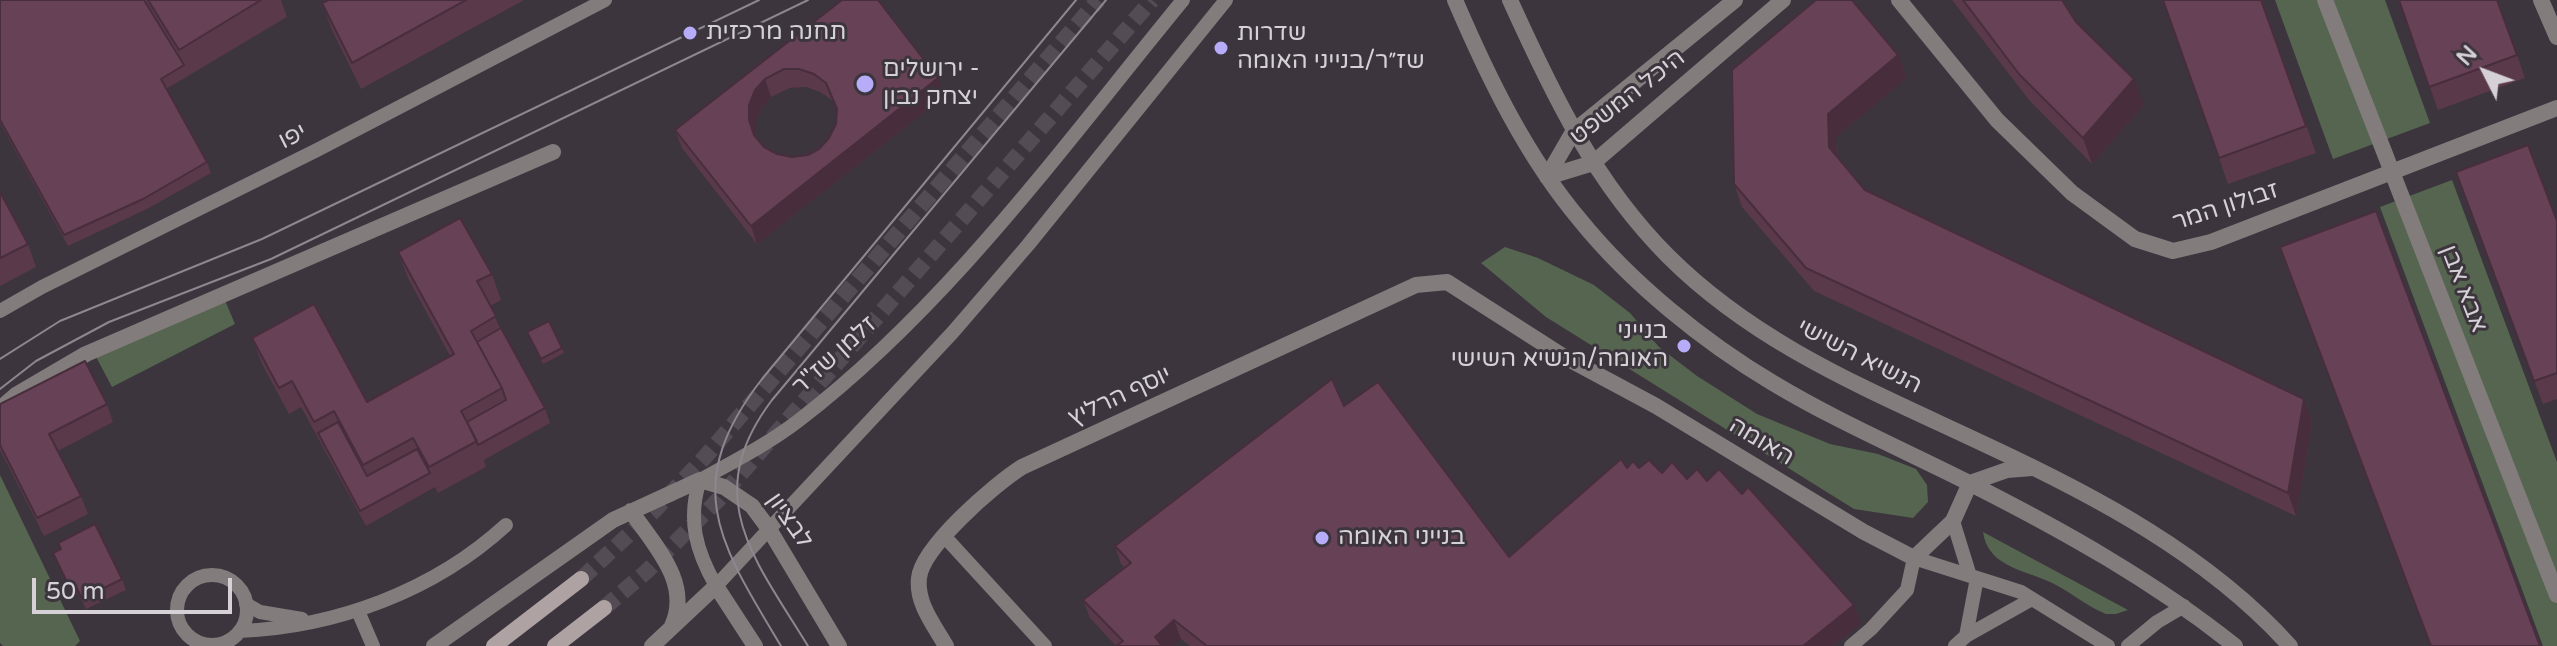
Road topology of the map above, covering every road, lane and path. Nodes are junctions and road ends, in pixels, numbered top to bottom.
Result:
1 (605, 0) edge
2 (1183, 0) edge
3 (1226, 0) edge
4 (1455, 0) edge
5 (1510, 0) edge
6 (1735, 0) edge
7 (1783, 0) edge
8 (1899, 0) edge
9 (2325, 0) edge
10 (2541, 0) edge
11 (2557, 37) edge
12 (2557, 108) edge
13 (1573, 132) junction
14 (553, 152) dead end
15 (1593, 163) junction
16 (2392, 172) junction
17 (1547, 177) junction
18 (1447, 282) joint
19 (0, 311) edge
20 (0, 409) edge
21 (2032, 468) junction
22 (700, 480) junction
23 (1970, 483) junction
24 (631, 511) junction
25 (1953, 521) junction
26 (506, 525) dead end
27 (769, 529) junction
28 (945, 537) junction
29 (1914, 558) junction
30 (1974, 577) junction
31 (581, 579) tunnel mouth
32 (716, 586) junction
33 (2557, 595) edge
34 (2032, 599) junction
35 (246, 604) junction
36 (2184, 606) junction
37 (604, 608) tunnel mouth
38 (358, 611) junction
39 (331, 619) junction
40 (240, 631) junction
41 (667, 634) junction
42 (1960, 641) edge
43 (373, 646) edge
44 (434, 646) edge
45 (494, 646) edge
46 (555, 646) edge
47 (652, 646) edge
48 (755, 646) edge
49 (839, 646) edge
50 (946, 646) edge
51 (1045, 646) edge
52 (1851, 646) edge
53 (2108, 646) edge
54 (2128, 646) edge
55 (2235, 646) edge
56 (2290, 646) edge

1 - 19 lane, יפו
2 - 22 lane, זלמן שז"ר
3 - 27 lane
4 - 17 street
5 - 13 street, הנשיא השישי
6 - 13 street, היכל המשפט
7 - 15 street, היכל המשפט
8 - 16 street, זבולון המר
9 - 16 street, אבא אבן
10 - 11 street
12 - 16 street, זבולון המר
13 - 15 street, הנשיא השישי
13 - 17 street, היכל המשפט
14 - 20 street
15 - 17 street, היכל המשפט
15 - 21 street, הנשיא השישי
16 - 33 street, אבא אבן
17 - 23 street
18 - 28 street, יוסף הרליץ
18 - 29 street, האומה
21 - 23 street
21 - 56 street, הנשיא השישי
22 - 24 street, זלמן שז"ר
22 - 27 street, לבציון
22 - 32 lane
23 - 25 street
23 - 36 street
24 - 41 street
24 - 44 street, זלמן שז"ר
25 - 29 street
25 - 30 lane
26 - 38 lane
27 - 32 lane
27 - 49 street, לבציון
28 - 50 street, יוסף הרליץ
28 - 51 lane
29 - 30 lane
29 - 52 lane
30 - 34 lane
30 - 42 lane
31 - 45 main road
32 - 41 street
32 - 48 street
34 - 42 lane
34 - 53 lane
35 - 39 lane
35 - 40 lane
35 - 40 lane
36 - 54 lane
36 - 55 street
37 - 46 main road
38 - 39 lane
38 - 43 lane
39 - 40 lane
41 - 47 street

